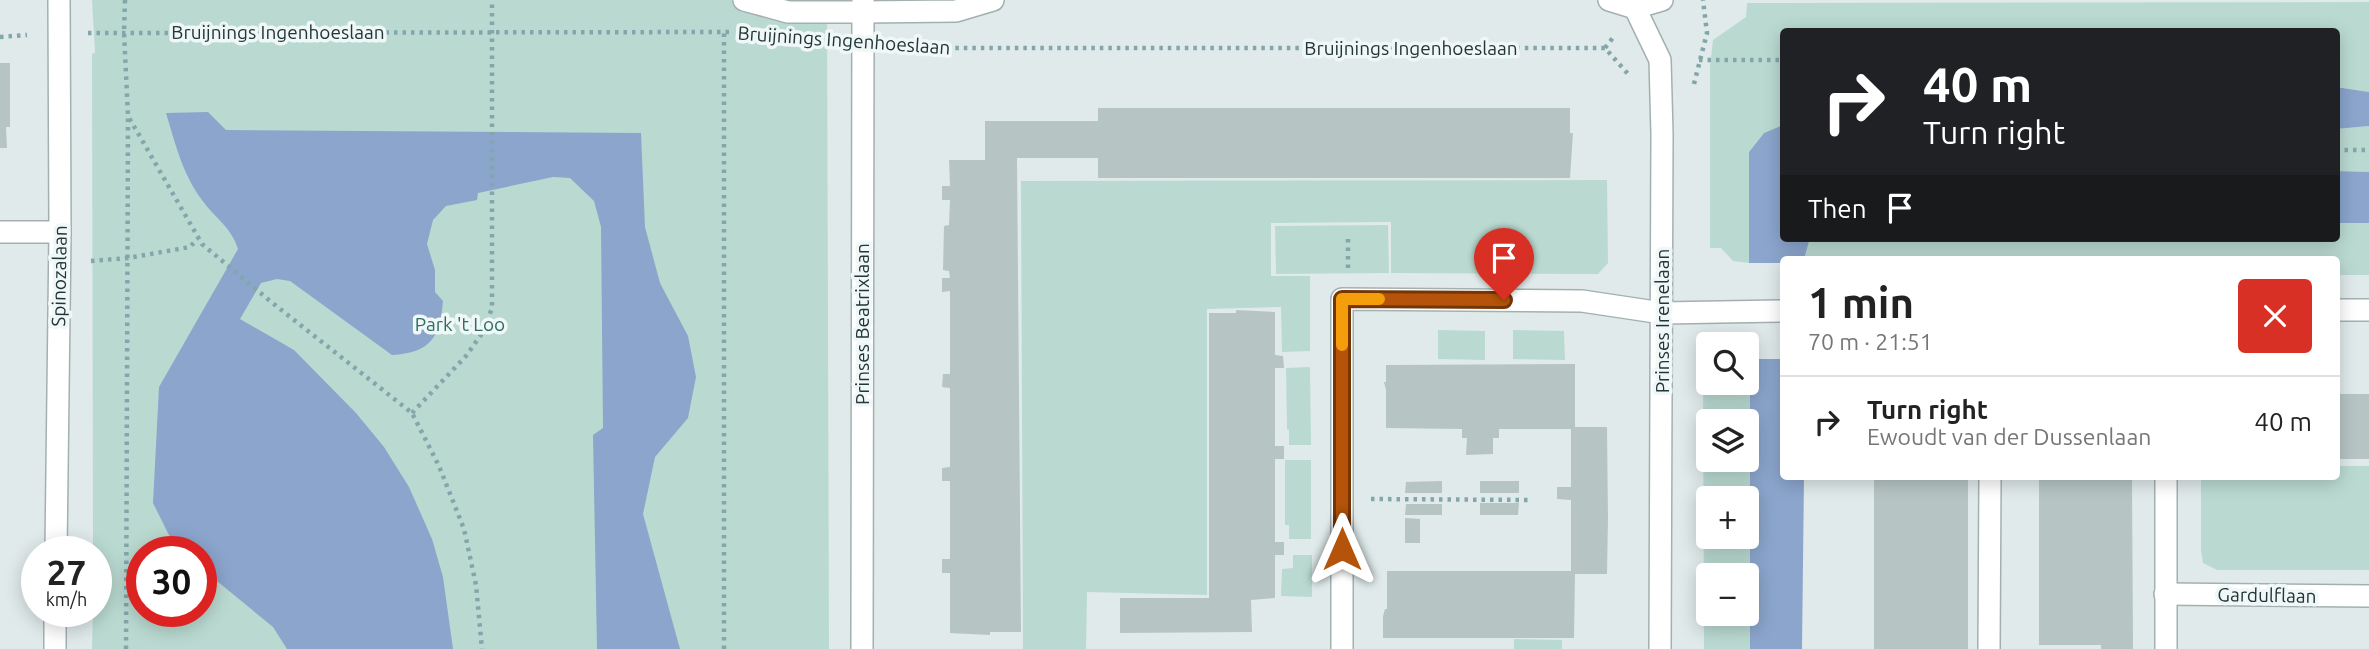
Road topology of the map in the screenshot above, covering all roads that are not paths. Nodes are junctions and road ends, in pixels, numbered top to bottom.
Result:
1 (59, 0) edge
2 (744, 0) edge
3 (993, 0) edge
4 (1609, 0) edge
5 (1662, 0) edge
6 (1637, 4) edge
7 (862, 6) edge
8 (0, 232) edge
9 (60, 232) junction
10 (2340, 310) edge
11 (2369, 310) edge
12 (1780, 311) edge
13 (1662, 313) junction
14 (1990, 480) edge
15 (2165, 480) edge
16 (56, 536) edge
17 (2165, 594) junction
18 (2369, 596) edge
19 (55, 627) edge
20 (55, 649) edge
21 (862, 649) edge
22 (1342, 649) edge
23 (1660, 649) edge
24 (1989, 649) edge
25 (2166, 649) edge

1 - 9 street, Spinozalaan
2 - 7 street, Bruijnings Ingenhoeslaan
3 - 7 street, Bruijnings Ingenhoeslaan
4 - 6 street
5 - 6 street
6 - 13 street, Prinses Irenelaan
7 - 21 street, Prinses Beatrixlaan
8 - 9 street
9 - 16 street, Spinozalaan
10 - 11 street
12 - 13 street
13 - 22 street
13 - 23 street, Prinses Irenelaan
14 - 24 street
15 - 17 street
17 - 18 street, Gardulflaan
17 - 25 street
19 - 20 street

